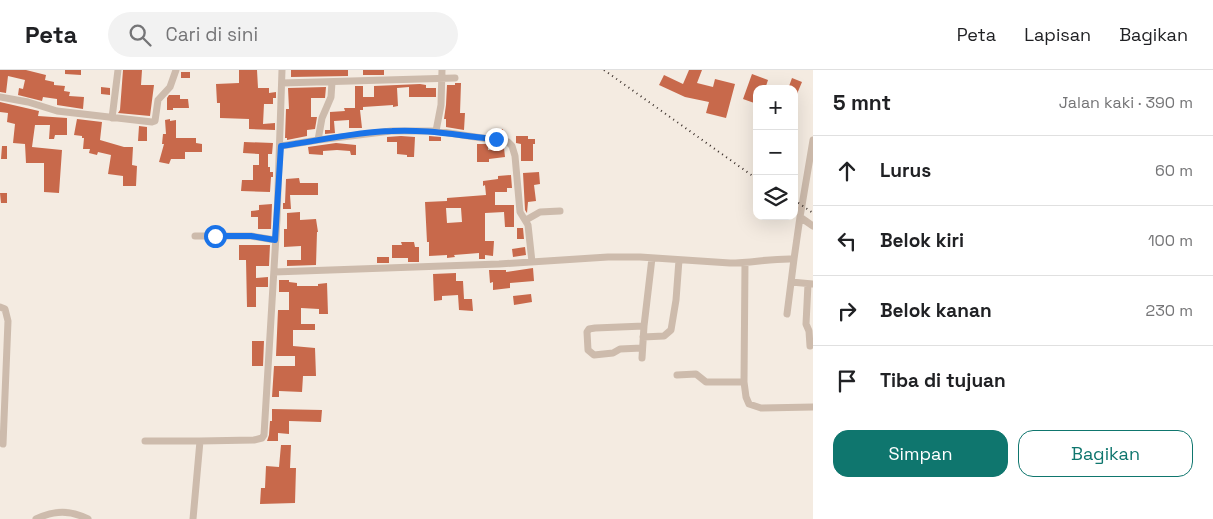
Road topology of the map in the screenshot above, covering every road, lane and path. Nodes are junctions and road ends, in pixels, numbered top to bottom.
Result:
1 (118, 70) edge
2 (176, 70) edge
3 (282, 70) edge
4 (442, 70) edge
5 (455, 78) dead end
6 (442, 79) junction
7 (332, 82) junction
8 (282, 83) junction
9 (0, 97) edge
10 (112, 118) junction
11 (436, 131) junction
12 (318, 140) junction
13 (813, 140) edge
14 (281, 146) junction
15 (560, 211) dead end
16 (800, 219) junction
17 (526, 220) junction
18 (813, 226) edge
19 (195, 236) dead end
20 (275, 240) junction
21 (652, 258) junction
22 (794, 259) junction
23 (679, 260) junction
24 (532, 262) junction
25 (745, 263) junction
26 (274, 272) junction
27 (791, 282) junction
28 (811, 284) edge
29 (0, 307) edge
30 (787, 314) dead end
31 (644, 326) junction
32 (643, 336) junction
33 (810, 346) dead end
34 (642, 348) junction
35 (642, 358) dead end
36 (678, 375) dead end
37 (3, 378) edge
38 (744, 382) junction
39 (813, 407) edge
40 (145, 440) dead end
41 (200, 441) junction
42 (4, 444) dead end
43 (36, 519) edge
44 (88, 519) edge
45 (193, 519) edge

1 - 10 street
2 - 10 street
3 - 8 street
4 - 6 street
5 - 6 street
6 - 7 street
6 - 11 street
7 - 8 street
7 - 12 street
8 - 14 street
9 - 10 street
11 - 12 street
11 - 17 street
12 - 14 street
13 - 16 street
14 - 20 street
15 - 17 street
16 - 18 street
16 - 22 street
17 - 24 street
19 - 20 street
20 - 26 street
21 - 23 street
21 - 24 street
21 - 31 street
22 - 25 street
22 - 27 street
23 - 25 street
23 - 32 street
24 - 26 street
25 - 38 street
26 - 41 street
27 - 28 street
27 - 30 street
28 - 33 street
29 - 37 street
31 - 32 street
31 - 34 street
32 - 34 street
34 - 35 street
36 - 38 street
37 - 42 street
38 - 39 street
40 - 41 street
41 - 45 street
43 - 44 street

